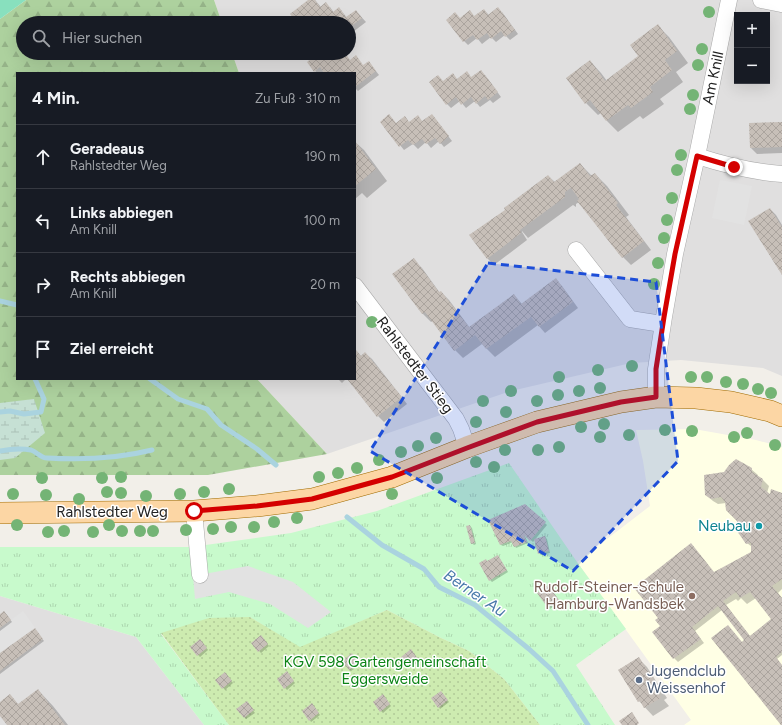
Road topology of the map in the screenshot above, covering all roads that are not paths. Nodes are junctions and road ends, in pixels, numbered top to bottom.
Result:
1 (729, 0) edge
2 (761, 0) edge
3 (781, 4) edge
4 (697, 156) junction
5 (782, 174) edge
6 (576, 250) dead end
7 (356, 287) edge
8 (662, 324) junction
9 (656, 397) junction
10 (782, 416) edge
11 (467, 448) junction
12 (194, 511) junction
13 (0, 513) edge
14 (200, 575) dead end

1 - 4 street, Am Knill
2 - 3 street
4 - 5 street
4 - 8 street, Am Knill
6 - 8 street
7 - 11 street, Rahlstedter Stieg
8 - 9 street, Am Knill
9 - 10 main road, Rahlstedter Weg
9 - 11 main road, Rahlstedter Weg
11 - 12 main road, Rahlstedter Weg
12 - 13 main road, Rahlstedter Weg
12 - 14 street

